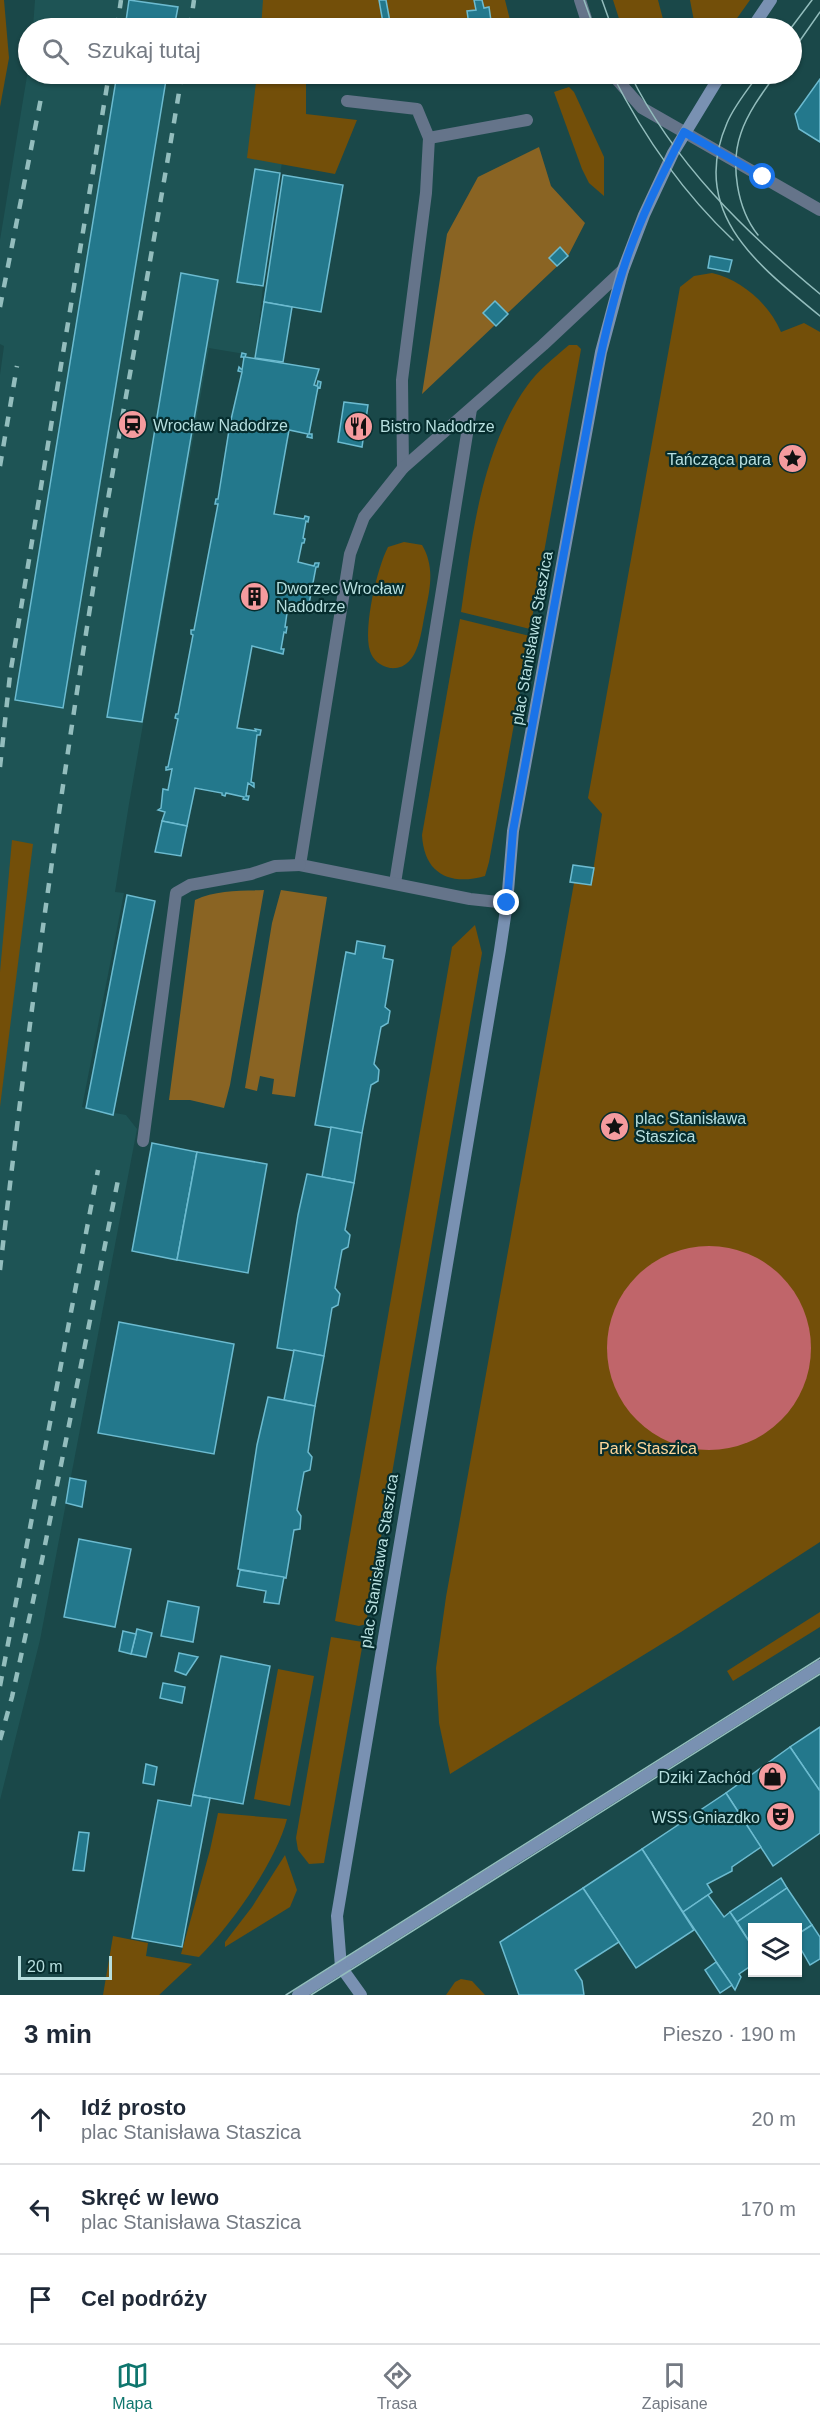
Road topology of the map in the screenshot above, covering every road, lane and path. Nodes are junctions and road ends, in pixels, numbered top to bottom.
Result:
1 (580, 0) edge
2 (771, 0) edge
3 (586, 18) edge
4 (759, 18) edge
5 (621, 84) edge
6 (715, 84) edge
7 (346, 101) dead end
8 (527, 120) dead end
9 (684, 132) junction
10 (429, 138) junction
11 (820, 210) edge
12 (623, 270) junction
13 (471, 409) junction
14 (403, 468) junction
15 (300, 865) junction
16 (395, 883) junction
17 (507, 903) junction
18 (143, 1141) dead end
19 (820, 1666) edge
20 (341, 1967) junction
21 (298, 1995) edge
22 (361, 1995) edge

1 - 3 street
2 - 4 street
5 - 9 street
6 - 9 street, plac Stanisława Staszica
7 - 10 street
8 - 10 street
9 - 11 street
9 - 12 street, plac Stanisława Staszica
10 - 14 street
12 - 13 street
12 - 17 street, plac Stanisława Staszica
13 - 14 street
13 - 16 street
14 - 15 street
15 - 16 street
15 - 18 street
16 - 17 street
17 - 20 street, plac Stanisława Staszica
19 - 20 street
20 - 21 street
20 - 22 street

